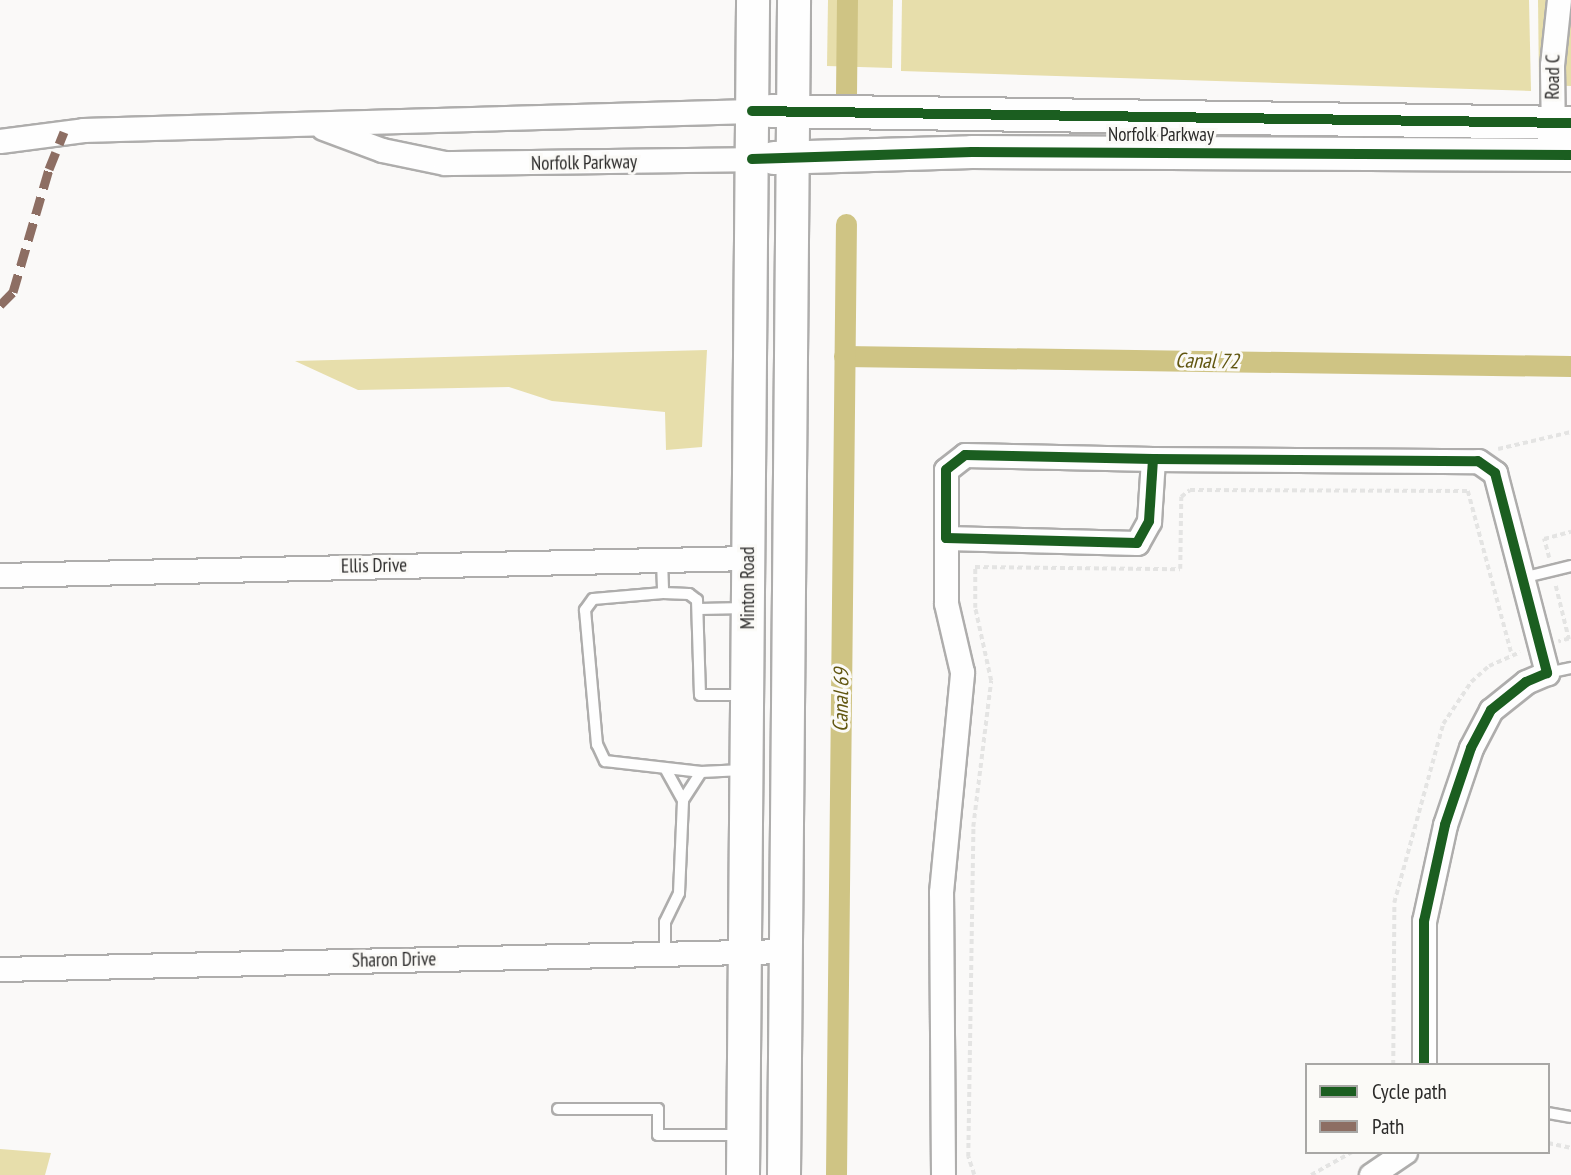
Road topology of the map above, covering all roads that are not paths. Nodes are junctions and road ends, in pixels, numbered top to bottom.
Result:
1 (753, 0) edge
2 (794, 0) edge
3 (1559, 0) edge
4 (752, 111) junction
5 (793, 111) junction
6 (1562, 123) edge
7 (317, 126) junction
8 (0, 141) edge
9 (1562, 155) edge
10 (793, 158) junction
11 (752, 159) junction
12 (1153, 459) junction
13 (946, 538) junction
14 (748, 558) junction
15 (662, 559) junction
16 (1571, 566) edge
17 (0, 575) edge
18 (1522, 578) junction
19 (663, 593) junction
20 (699, 608) junction
21 (748, 608) junction
22 (1571, 668) edge
23 (1547, 673) junction
24 (748, 695) junction
25 (665, 768) junction
26 (747, 769) junction
27 (701, 772) junction
28 (683, 800) junction
29 (787, 951) junction
30 (747, 952) junction
31 (666, 954) junction
32 (0, 969) edge
33 (1424, 1063) edge
34 (558, 1109) dead end
35 (1550, 1113) edge
36 (1571, 1117) edge
37 (744, 1135) junction
38 (1402, 1154) edge
39 (743, 1175) edge
40 (784, 1175) edge
41 (943, 1175) edge
42 (1371, 1175) edge

1 - 4 main road, Minton Road
2 - 5 main road
3 - 6 street, Road C
4 - 5 main road, Norfolk Parkway
4 - 7 street, Norfolk Parkway
4 - 11 main road, Minton Road
5 - 6 main road, Norfolk Parkway
5 - 10 main road
6 - 9 street, Road C
7 - 8 street, Norfolk Parkway
7 - 11 street, Norfolk Parkway
9 - 10 main road, Norfolk Parkway
10 - 11 main road, Norfolk Parkway
10 - 29 main road
11 - 14 main road, Minton Road
12 - 13 street
12 - 13 street
12 - 18 street
13 - 41 street
14 - 15 street, Ellis Drive
14 - 21 main road, Minton Road
15 - 17 street, Ellis Drive
15 - 19 lane
16 - 18 lane
18 - 23 street
19 - 20 lane
19 - 25 lane
20 - 21 lane
20 - 24 lane
21 - 24 main road, Minton Road
22 - 23 lane
23 - 33 street
24 - 26 main road, Minton Road
25 - 27 lane
25 - 28 lane
26 - 27 lane
26 - 30 main road, Minton Road
27 - 28 lane
28 - 31 lane
29 - 30 street, Sharon Drive
29 - 40 main road
30 - 31 street, Sharon Drive
30 - 37 main road, Minton Road
31 - 32 street, Sharon Drive
34 - 37 lane
35 - 36 lane
37 - 39 main road, Minton Road
38 - 42 street

